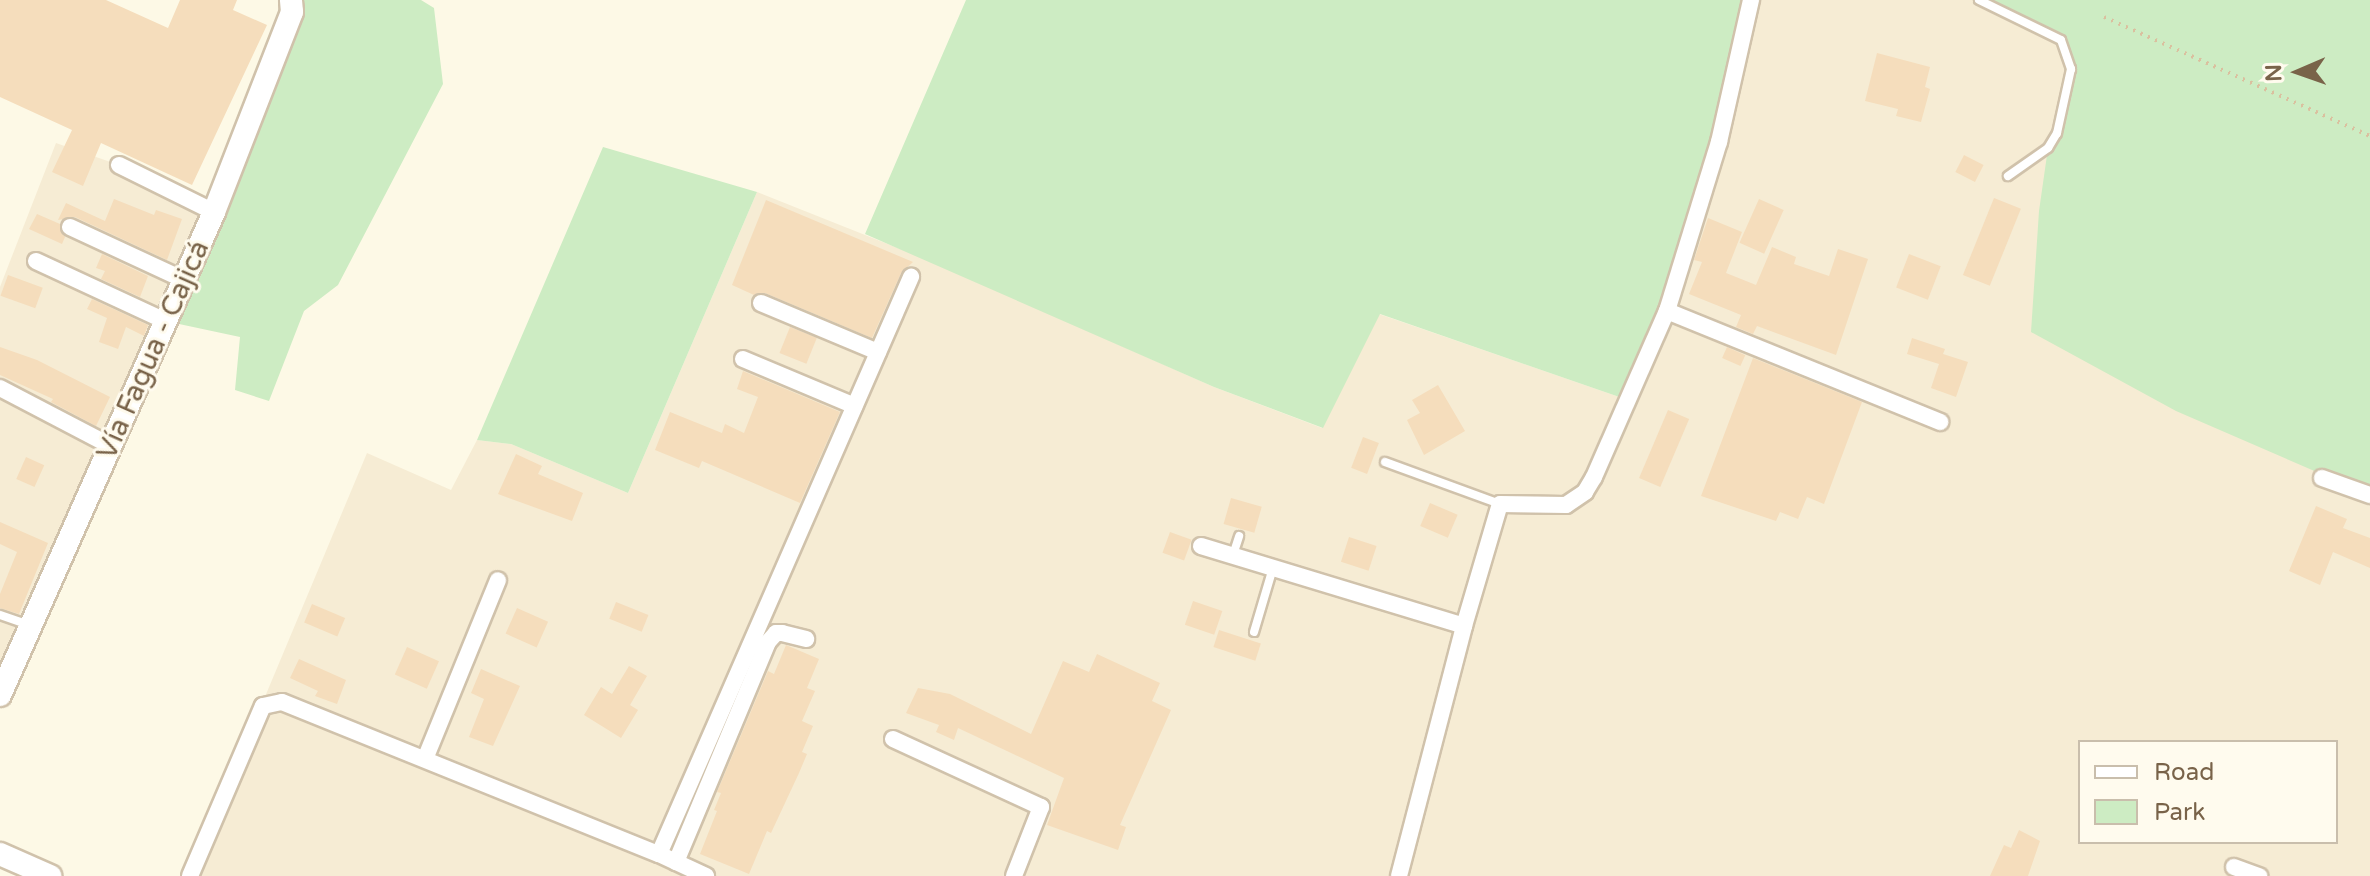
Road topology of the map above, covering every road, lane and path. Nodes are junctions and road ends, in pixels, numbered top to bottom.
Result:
1 (291, 0) edge
2 (1751, 0) edge
3 (1979, 0) edge
4 (2104, 17) dead end
5 (2370, 136) edge
6 (119, 165) dead end
7 (2008, 176) dead end
8 (214, 212) junction
9 (70, 227) dead end
10 (36, 261) dead end
11 (911, 277) dead end
12 (184, 280) junction
13 (761, 303) dead end
14 (1667, 311) junction
15 (165, 321) junction
16 (878, 352) junction
17 (743, 359) dead end
18 (0, 388) edge
19 (855, 406) junction
20 (1940, 422) dead end
21 (111, 446) junction
22 (1385, 462) dead end
23 (2322, 478) dead end
24 (2370, 495) edge
25 (1500, 504) junction
26 (1239, 536) dead end
27 (1201, 546) dead end
28 (1233, 556) junction
29 (1273, 568) junction
30 (498, 580) dead end
31 (0, 615) edge
32 (31, 626) junction
33 (1464, 626) junction
34 (1254, 632) dead end
35 (806, 639) dead end
36 (0, 695) edge
37 (893, 739) dead end
38 (425, 759) junction
39 (0, 854) edge
40 (659, 854) junction
41 (676, 862) junction
42 (2234, 867) dead end
43 (50, 876) edge
44 (190, 876) edge
45 (706, 876) edge
46 (1014, 876) edge
47 (1399, 876) edge
48 (2259, 876) edge

1 - 8 street, Vía Fagua - Cajicá
2 - 14 street
3 - 7 lane
4 - 5 path
6 - 8 street
8 - 12 street, Vía Fagua - Cajicá
9 - 12 street
10 - 15 street
11 - 16 street
12 - 15 street, Vía Fagua - Cajicá
13 - 16 street
14 - 20 street
14 - 25 street
15 - 21 street, Vía Fagua - Cajicá
16 - 19 street
17 - 19 street
18 - 21 street
19 - 40 street
21 - 32 street, Vía Fagua - Cajicá
22 - 25 lane
23 - 24 street
25 - 33 street
26 - 28 lane
27 - 28 street
28 - 29 street
29 - 33 street
29 - 34 lane
30 - 38 street
31 - 32 lane
32 - 36 street, Vía Fagua - Cajicá
33 - 47 street
35 - 41 street
37 - 46 street
38 - 40 street
38 - 44 street
39 - 43 street
40 - 41 street
41 - 45 street
42 - 48 street

